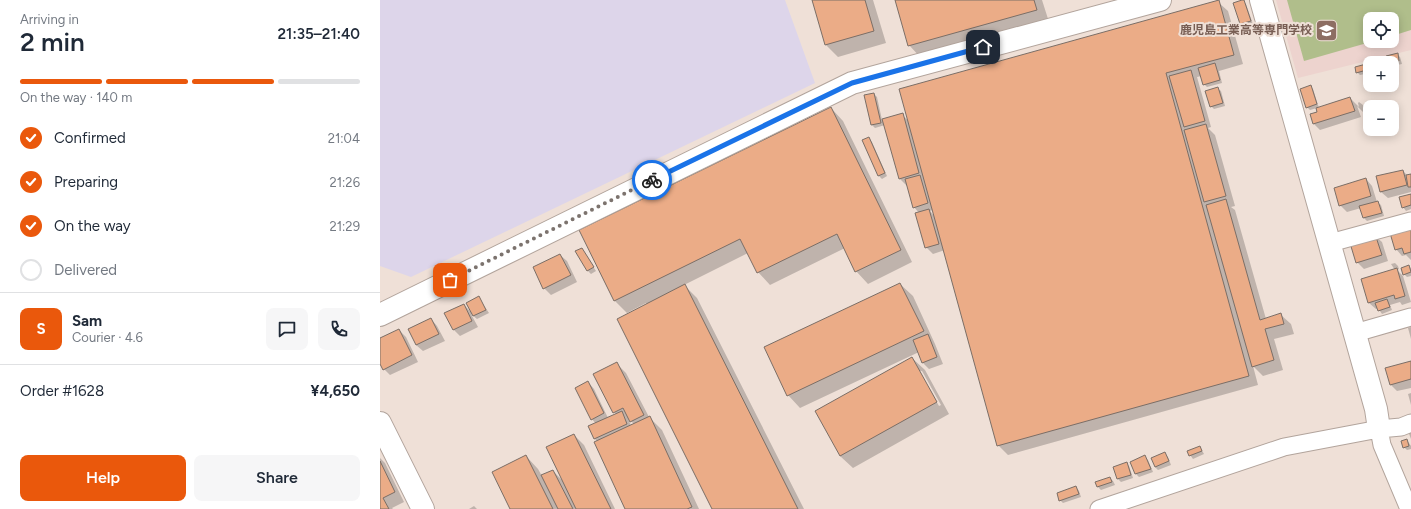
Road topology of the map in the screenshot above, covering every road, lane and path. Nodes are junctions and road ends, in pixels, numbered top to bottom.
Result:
1 (1160, 0) edge
2 (1261, 0) edge
3 (1411, 221) edge
4 (1330, 243) junction
5 (380, 315) edge
6 (1411, 317) edge
7 (1355, 332) junction
8 (380, 423) edge
9 (1411, 423) edge
10 (1379, 429) junction
11 (423, 509) edge
12 (1099, 509) edge
13 (1409, 509) edge

1 - 5 street
2 - 4 street
3 - 4 street
4 - 7 street
6 - 7 street
7 - 10 street
8 - 11 street
9 - 10 street
10 - 12 street
10 - 13 street

